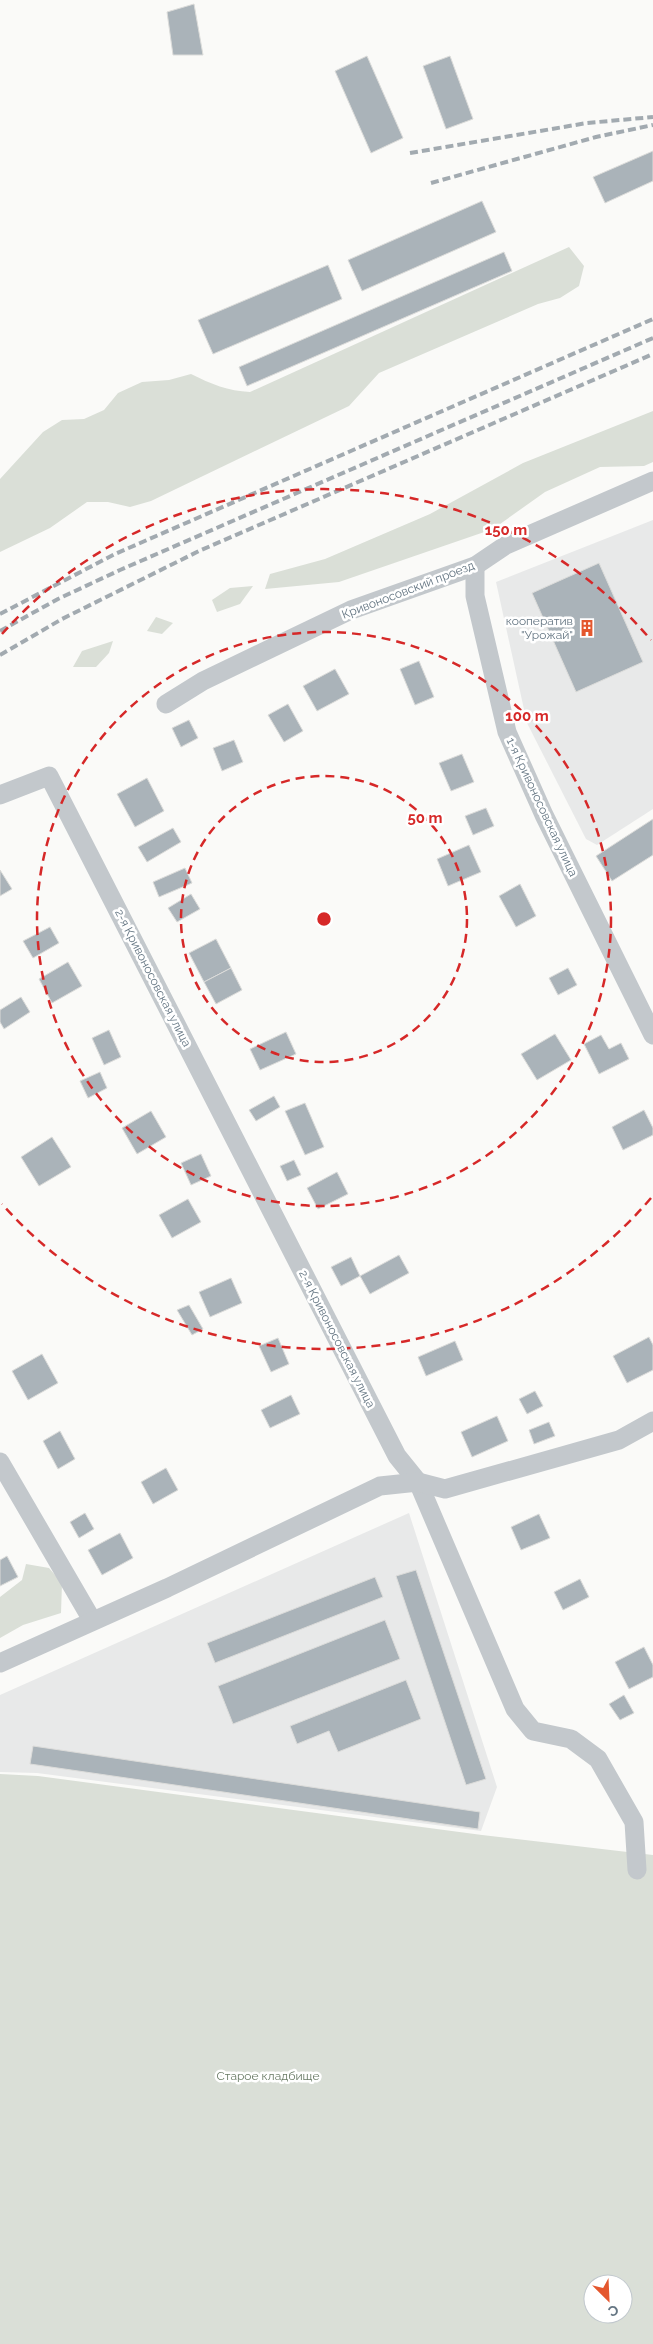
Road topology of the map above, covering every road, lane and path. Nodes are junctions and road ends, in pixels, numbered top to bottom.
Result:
1 (653, 481) edge
2 (475, 566) junction
3 (166, 704) dead end
4 (0, 795) edge
5 (653, 1035) edge
6 (653, 1421) edge
7 (0, 1462) edge
8 (418, 1482) junction
9 (92, 1620) junction
10 (0, 1663) edge
11 (637, 1870) dead end

1 - 2 street, Кривоносовский проезд
2 - 3 street, Кривоносовский проезд
2 - 5 street, 1-я Кривоносовская улица
4 - 8 street, 2-я Кривоносовская улица
6 - 8 street
7 - 9 street
8 - 9 street
8 - 11 street, 2-я Кривоносовская улица
9 - 10 street

